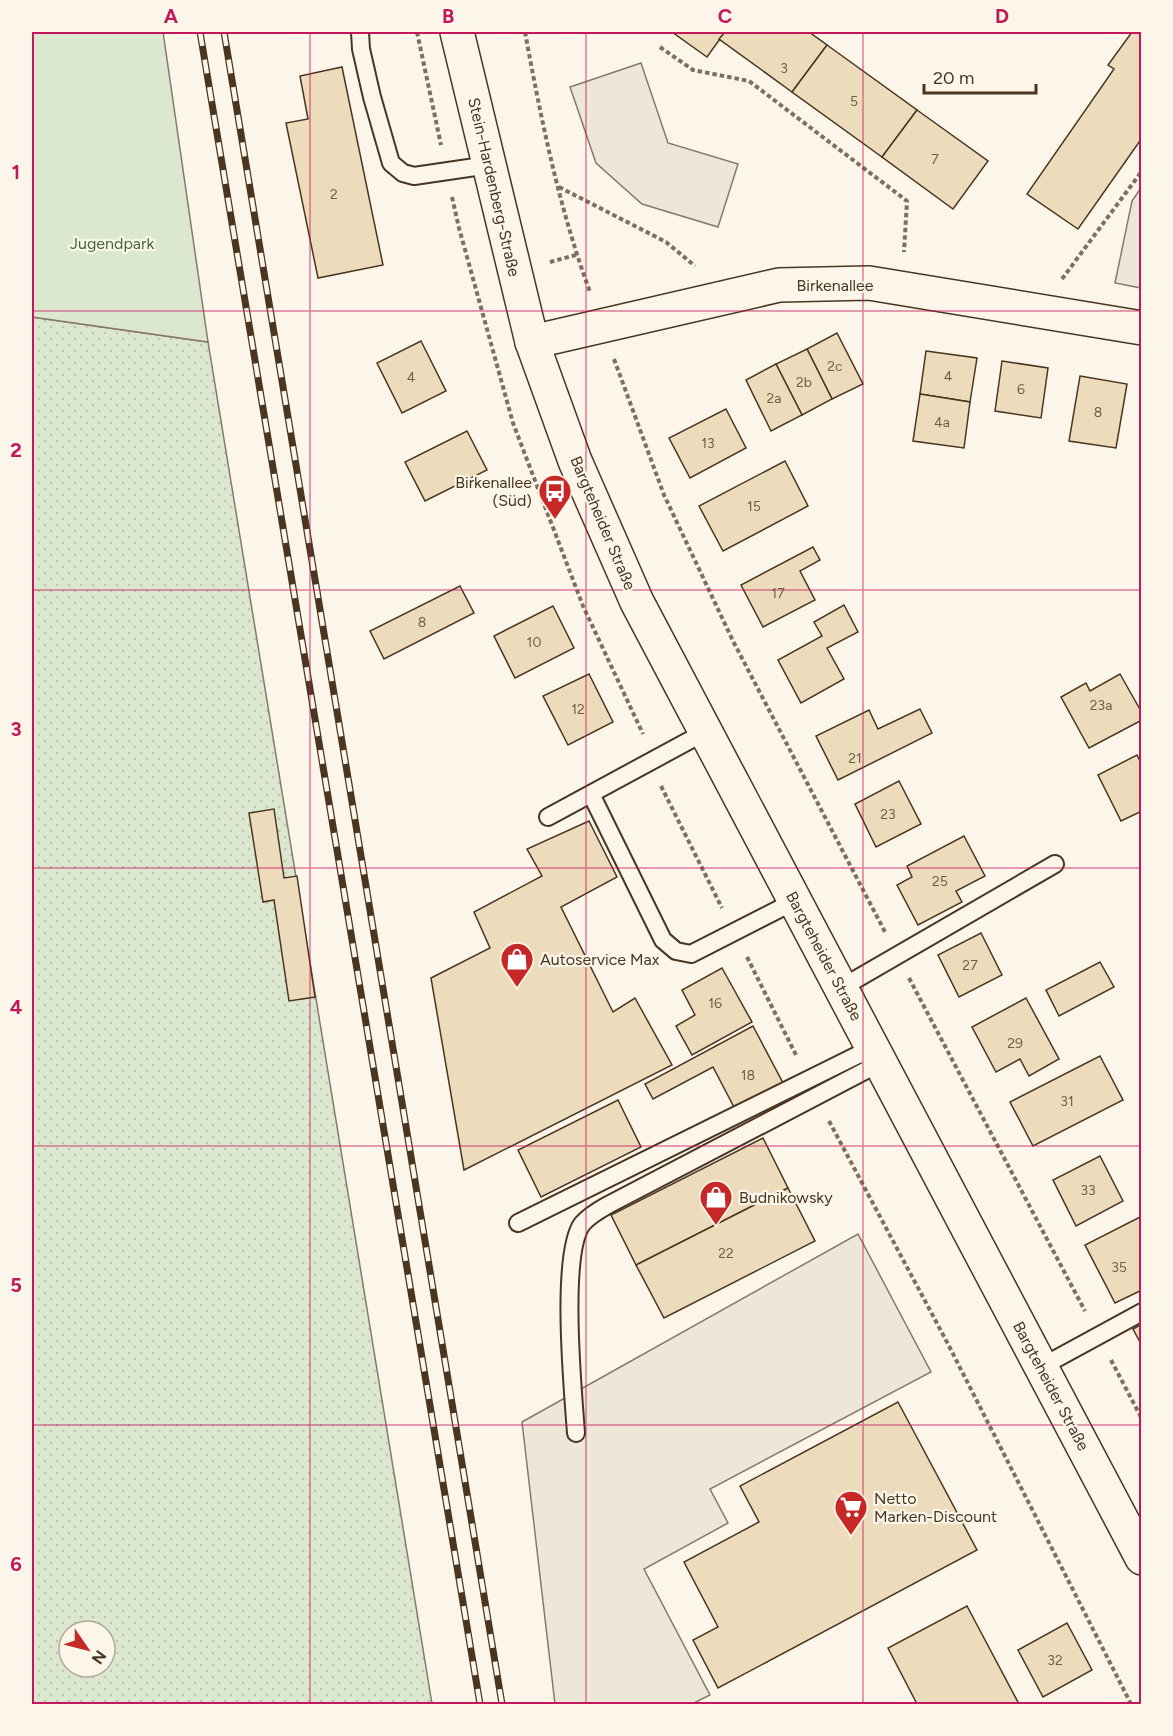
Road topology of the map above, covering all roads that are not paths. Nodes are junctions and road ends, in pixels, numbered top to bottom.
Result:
1 (360, 32) edge
2 (457, 32) edge
3 (489, 165) junction
4 (1142, 328) edge
5 (532, 342) junction
6 (705, 732) junction
7 (591, 794) junction
8 (548, 817) dead end
9 (1054, 864) dead end
10 (795, 901) junction
11 (841, 988) junction
12 (876, 1055) junction
13 (518, 1223) dead end
14 (1142, 1312) edge
15 (1041, 1367) junction
16 (576, 1433) dead end
17 (1142, 1558) edge

1 - 3 lane
2 - 3 main road, Stein-Hardenberg-Straße
3 - 5 main road, Stein-Hardenberg-Straße
4 - 5 main road, Birkenallee
5 - 6 main road, Bargteheider Straße
6 - 7 lane
6 - 10 main road, Bargteheider Straße
7 - 8 lane
7 - 10 lane
9 - 11 lane
10 - 11 main road, Bargteheider Straße
11 - 12 main road, Bargteheider Straße
12 - 13 lane
12 - 15 main road, Bargteheider Straße
12 - 16 lane
14 - 15 lane
15 - 17 main road, Bargteheider Straße

